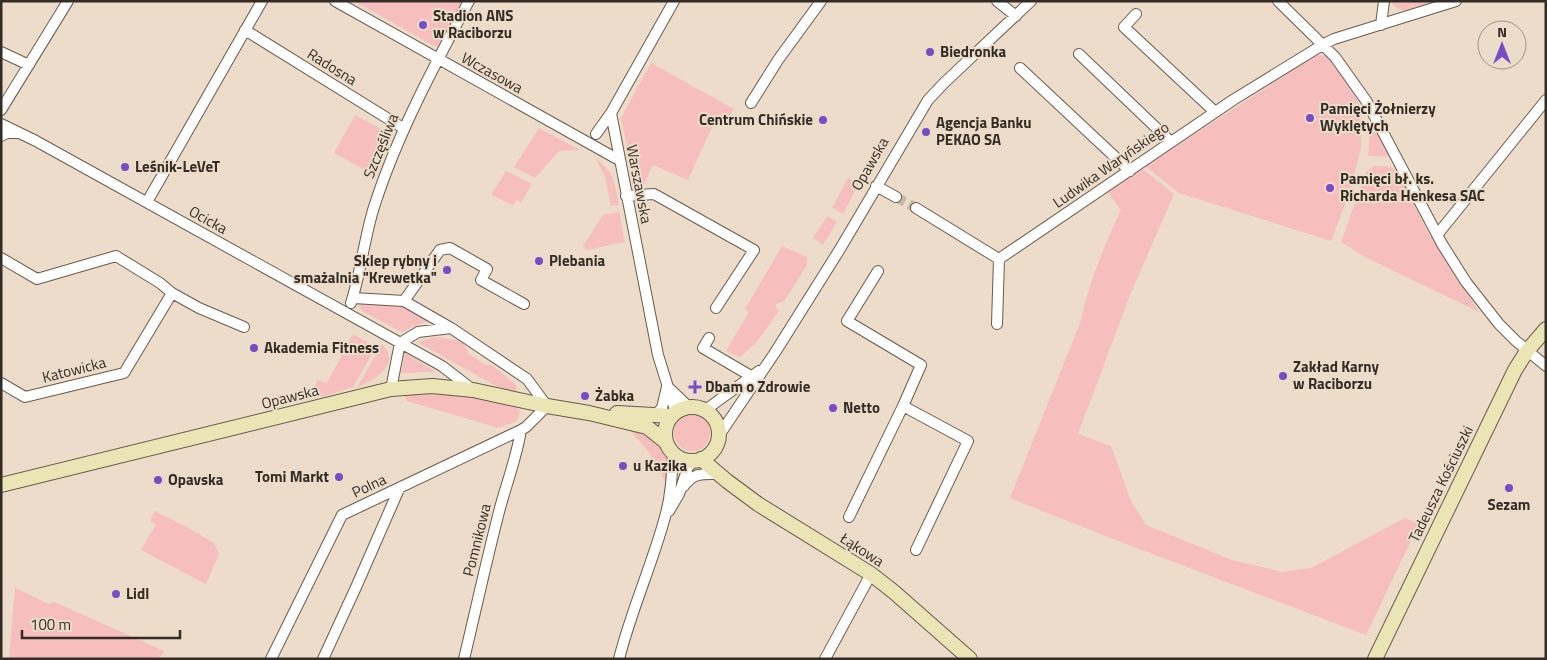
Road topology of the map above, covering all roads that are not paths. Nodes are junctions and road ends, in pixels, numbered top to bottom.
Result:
1 (68, 1) edge
2 (262, 1) edge
3 (335, 1) edge
4 (469, 1) edge
5 (674, 1) edge
6 (820, 1) edge
7 (997, 1) edge
8 (1031, 1) edge
9 (1278, 1) edge
10 (1384, 1) edge
11 (1456, 1) edge
12 (1136, 14) dead end
13 (1016, 16) junction
14 (1381, 25) junction
15 (245, 30) junction
16 (1324, 44) junction
17 (1, 52) edge
18 (1079, 54) dead end
19 (437, 60) junction
20 (28, 65) junction
21 (1020, 68) dead end
22 (1546, 100) edge
23 (751, 103) dead end
24 (1, 110) edge
25 (1215, 112) junction
26 (611, 113) junction
27 (1, 124) edge
28 (403, 128) junction
29 (614, 131) junction
30 (20, 133) junction
31 (596, 134) junction
32 (1, 136) edge
33 (584, 139) junction
34 (1171, 142) junction
35 (616, 143) junction
36 (597, 148) junction
37 (619, 160) junction
38 (1130, 170) junction
39 (876, 186) junction
40 (626, 196) junction
41 (896, 197) tunnel mouth
42 (146, 202) junction
43 (916, 208) tunnel mouth
44 (1437, 235) junction
45 (1, 258) edge
46 (999, 259) junction
47 (878, 272) dead end
48 (172, 293) junction
49 (353, 298) junction
50 (404, 301) junction
51 (524, 304) dead end
52 (716, 308) dead end
53 (348, 313) junction
54 (997, 324) dead end
55 (244, 327) dead end
56 (451, 328) junction
57 (1546, 328) edge
58 (709, 338) dead end
59 (400, 343) junction
60 (1527, 352) junction
61 (1546, 366) edge
62 (755, 378) junction
63 (1, 383) edge
64 (667, 386) junction
65 (391, 389) junction
66 (473, 390) junction
67 (547, 406) junction
68 (903, 406) junction
69 (697, 409) junction
70 (589, 413) junction
71 (656, 414) junction
72 (674, 415) junction
73 (521, 430) junction
74 (716, 443) junction
75 (670, 448) junction
76 (698, 460) junction
77 (723, 478) junction
78 (1, 485) edge
79 (399, 489) junction
80 (679, 494) junction
81 (666, 516) junction
82 (849, 517) dead end
83 (916, 550) dead end
84 (871, 574) junction
85 (271, 659) edge
86 (323, 659) edge
87 (464, 659) edge
88 (619, 659) edge
89 (825, 659) edge
90 (970, 659) edge
91 (1375, 659) edge

1 - 20 street
2 - 15 street
3 - 19 street, Wczasowa
4 - 19 street, Szczęśliwa
5 - 26 street
6 - 23 street
7 - 13 street
8 - 13 street, Opawska
9 - 16 street
10 - 14 street
11 - 14 street, Ludwika Waryńskiego
12 - 25 street
13 - 39 street, Opawska
14 - 16 street, Ludwika Waryńskiego
15 - 28 street, Radosna
15 - 42 street
16 - 25 street, Ludwika Waryńskiego
16 - 44 street
17 - 20 street
18 - 34 street
19 - 28 street, Szczęśliwa
19 - 33 street, Wczasowa
20 - 24 street
21 - 38 street
22 - 44 street
25 - 34 street, Ludwika Waryńskiego
26 - 29 street, Warszawska
26 - 31 street
27 - 30 street, Ocicka
28 - 49 street, Szczęśliwa
29 - 31 street
29 - 35 street, Warszawska
30 - 32 street
30 - 42 street, Ocicka
31 - 33 street
33 - 36 street, Wczasowa
34 - 38 street, Ludwika Waryńskiego
35 - 36 street
35 - 37 street, Warszawska
36 - 37 street, Wczasowa
37 - 40 street, Warszawska
38 - 46 street, Ludwika Waryńskiego
39 - 41 street
39 - 62 street, Opawska
40 - 52 street
40 - 64 street, Warszawska
42 - 53 street, Ocicka
43 - 46 street
44 - 60 street
45 - 48 street
46 - 54 street
47 - 68 street
48 - 55 street
48 - 63 street, Katowicka
49 - 50 street
49 - 53 street, Szczęśliwa
50 - 51 street
50 - 56 street
53 - 59 street, Ocicka
56 - 59 street
56 - 67 street
57 - 60 main road, Tadeusza Kościuszki
58 - 62 street
59 - 65 street
59 - 66 street, Ocicka
60 - 61 street
60 - 91 main road, Tadeusza Kościuszki
62 - 69 street, Opawska
62 - 74 street, Opawska
64 - 69 street
64 - 71 street
64 - 72 street, Warszawska
65 - 66 main road, Opawska
65 - 78 main road, Opawska
66 - 67 main road, Opawska
67 - 70 main road, Opawska
67 - 73 street, Polna
68 - 82 street
68 - 83 street
69 - 72 main road
69 - 74 main road
70 - 71 main road, Opawska
70 - 75 main road, Opawska
71 - 72 main road, Opawska
72 - 75 main road
73 - 79 street, Polna
73 - 87 street, Pomnikowa
74 - 76 main road
74 - 77 main road
75 - 76 main road
75 - 81 street
76 - 77 main road, Łąkowa
76 - 80 street
77 - 80 street
77 - 84 main road, Łąkowa
79 - 85 street, Polna
79 - 86 street
80 - 81 street
81 - 88 street
84 - 89 street
84 - 90 main road, Łąkowa

